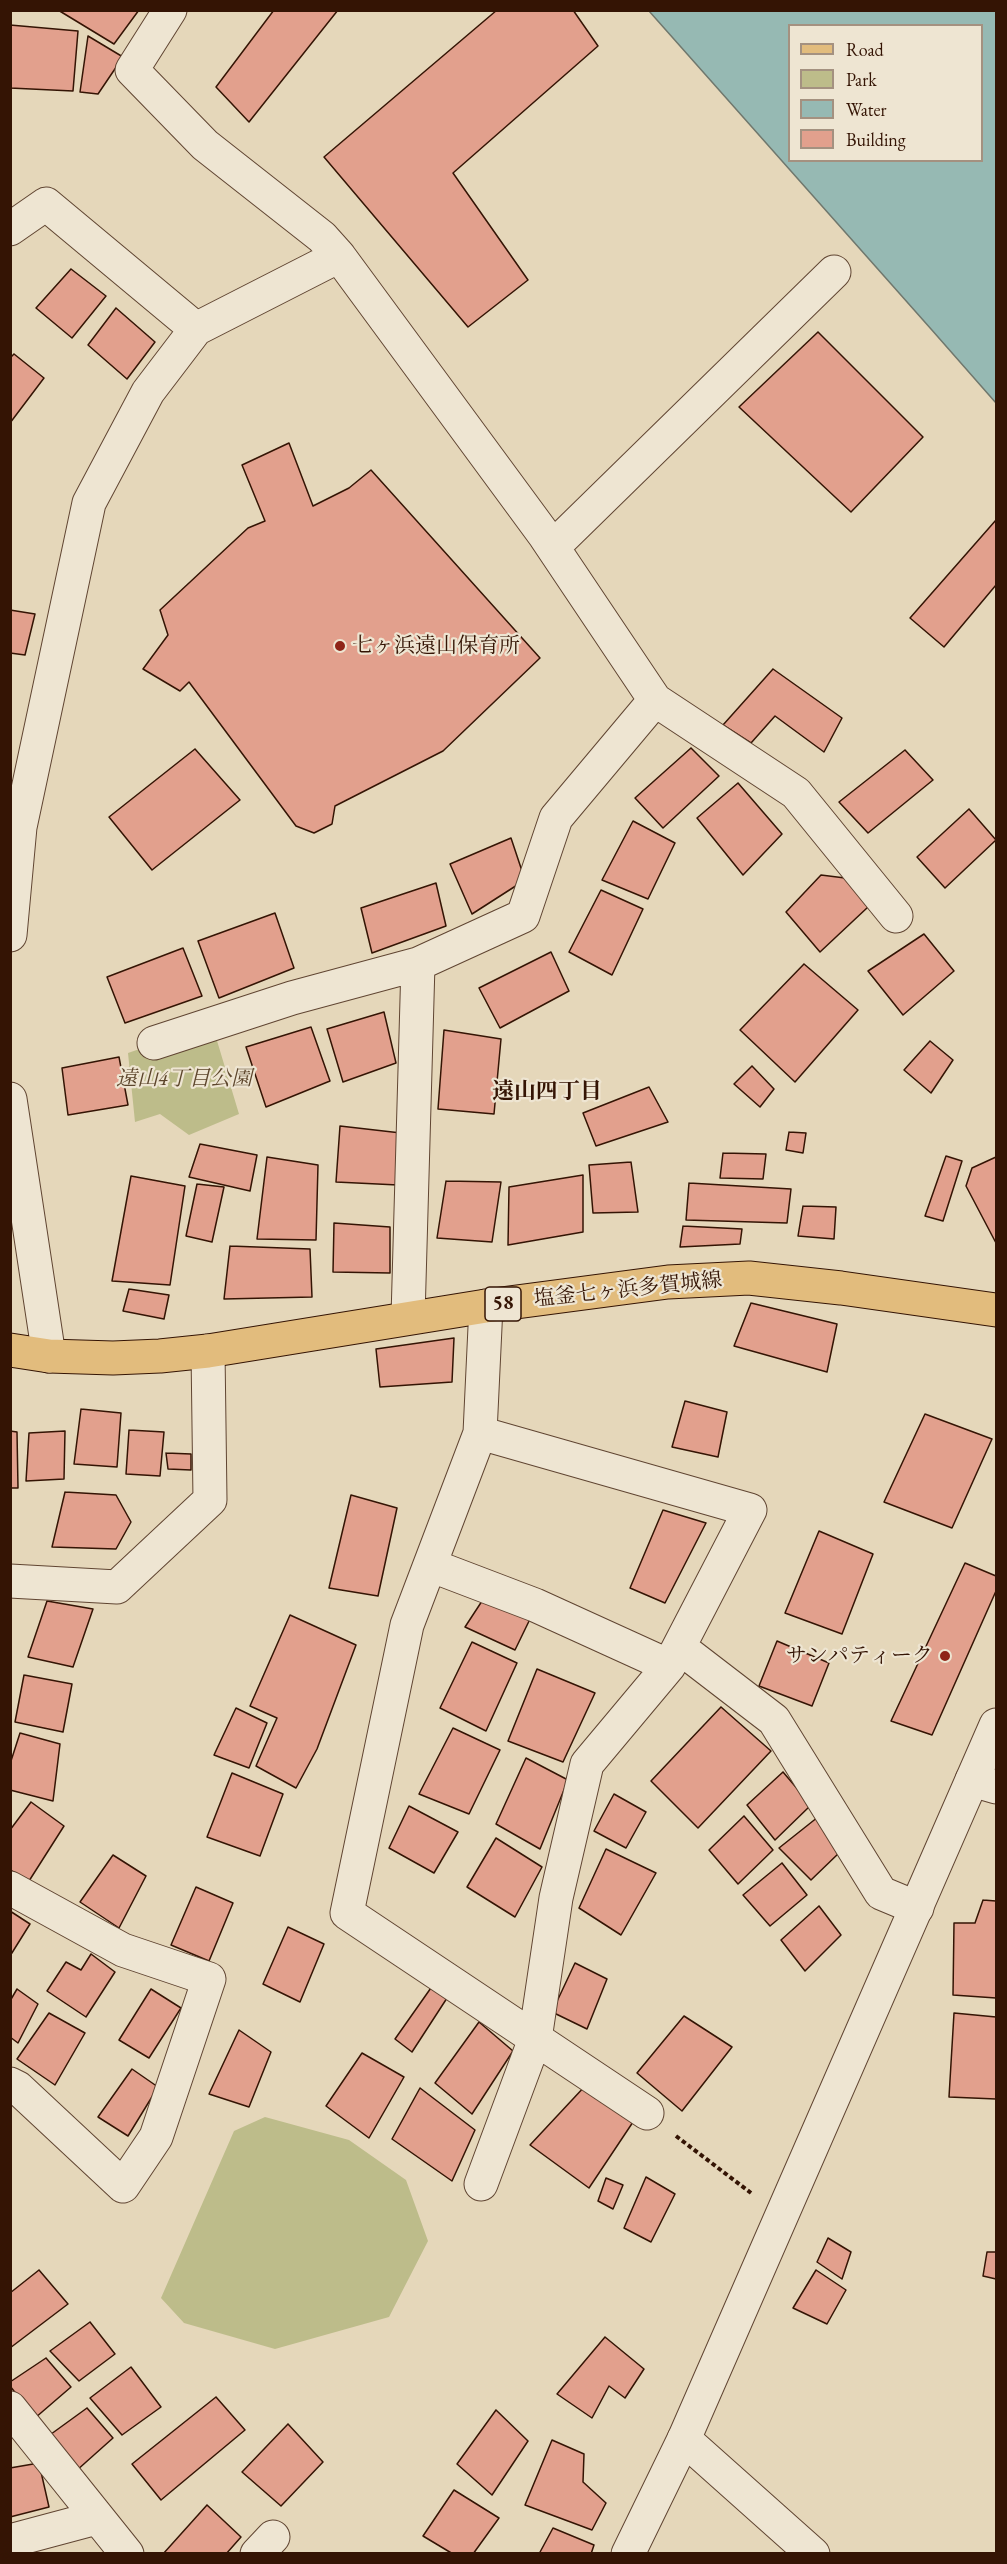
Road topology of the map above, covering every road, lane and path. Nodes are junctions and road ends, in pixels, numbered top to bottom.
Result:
1 (170, 10) edge
2 (10, 229) edge
3 (339, 256) junction
4 (834, 272) dead end
5 (196, 329) junction
6 (553, 547) junction
7 (655, 700) junction
8 (896, 916) dead end
9 (10, 934) edge
10 (418, 964) junction
11 (154, 1043) dead end
12 (10, 1099) edge
13 (486, 1306) junction
14 (996, 1310) edge
15 (408, 1317) junction
16 (10, 1350) edge
17 (207, 1351) junction
18 (49, 1356) junction
19 (480, 1433) junction
20 (430, 1565) junction
21 (10, 1581) edge
22 (674, 1657) junction
23 (996, 1725) edge
24 (984, 1784) edge
25 (10, 1888) edge
26 (917, 1908) junction
27 (535, 2039) junction
28 (10, 2084) edge
29 (647, 2113) joint
30 (481, 2184) dead end
31 (782, 2217) junction
32 (10, 2408) edge
33 (684, 2439) junction
34 (96, 2518) junction
35 (10, 2541) edge
36 (127, 2553) edge
37 (628, 2553) edge
38 (813, 2553) edge

1 - 3 street
2 - 5 street
3 - 5 street
3 - 6 street
4 - 6 street
5 - 9 street
6 - 7 street
7 - 8 street
7 - 10 street
10 - 11 street
10 - 15 street
12 - 18 street
13 - 14 main road, 塩釜七ヶ浜多賀城線 / 58
13 - 15 main road, 塩釜七ヶ浜多賀城線 / 58
13 - 19 street
15 - 17 main road, 塩釜七ヶ浜多賀城線 / 58
16 - 18 main road, 塩釜七ヶ浜多賀城線 / 58
17 - 18 main road, 塩釜七ヶ浜多賀城線 / 58
17 - 21 street
19 - 20 street
19 - 22 street
20 - 22 street
20 - 27 street
22 - 26 street
22 - 27 street
23 - 24 street
24 - 26 street
25 - 28 street
26 - 31 street
27 - 29 street
27 - 30 street
29 - 31 path
31 - 33 street
32 - 34 street
33 - 37 street
33 - 38 street
34 - 35 street
34 - 36 street

